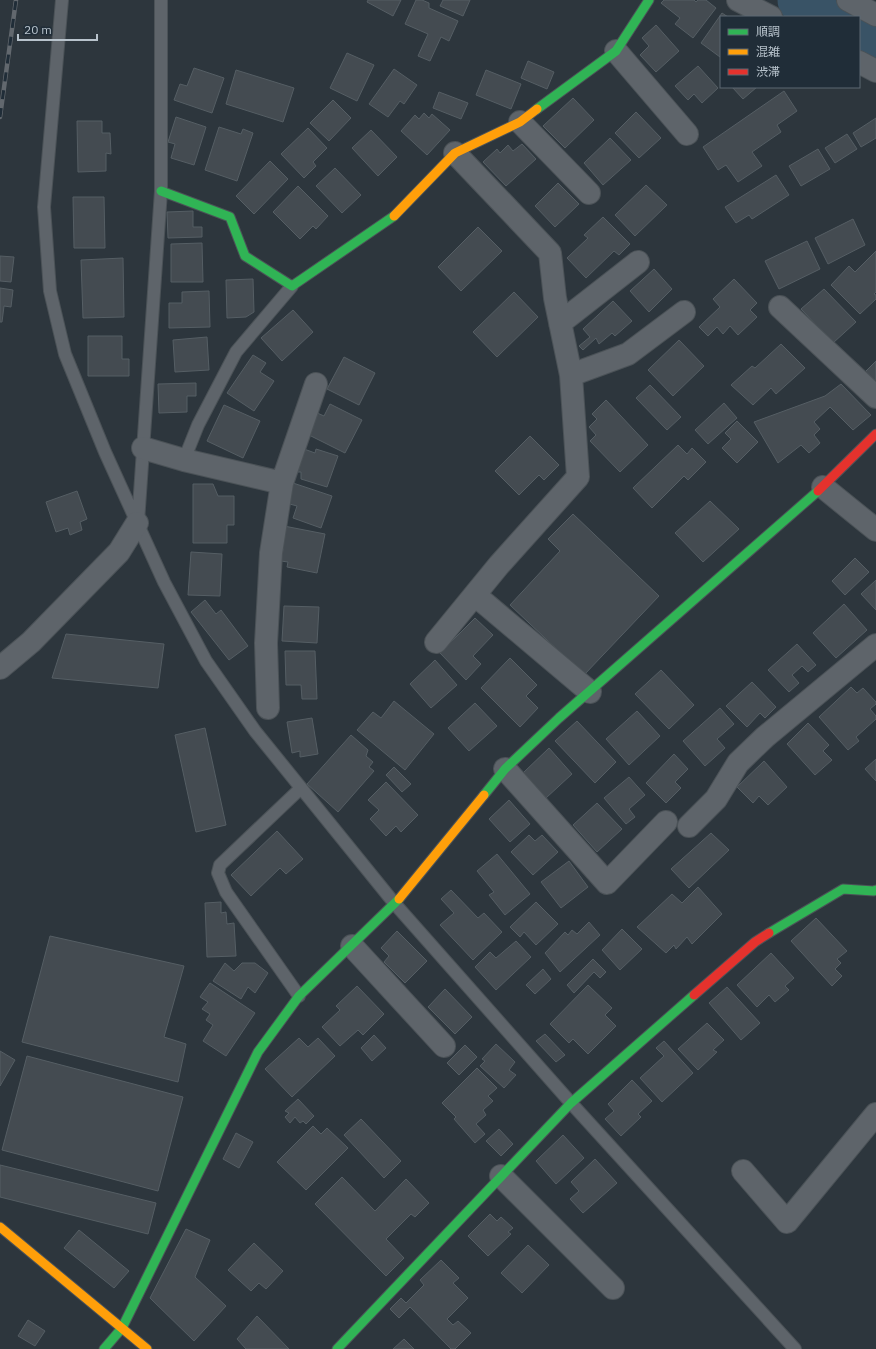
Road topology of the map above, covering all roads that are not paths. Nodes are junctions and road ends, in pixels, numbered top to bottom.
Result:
1 (62, 0) edge
2 (160, 0) edge
3 (649, 0) edge
4 (738, 0) edge
5 (848, 0) edge
6 (876, 15) edge
7 (769, 16) edge
8 (616, 51) junction
9 (860, 63) edge
10 (876, 71) edge
11 (520, 122) junction
12 (687, 134) dead end
13 (455, 153) junction
14 (161, 191) junction
15 (588, 193) dead end
16 (638, 262) dead end
17 (292, 286) junction
18 (780, 307) dead end
19 (684, 312) dead end
20 (560, 323) junction
21 (571, 375) junction
22 (316, 384) dead end
23 (876, 397) edge
24 (876, 434) edge
25 (143, 448) junction
26 (184, 460) junction
27 (282, 483) junction
28 (823, 487) junction
29 (137, 523) junction
30 (876, 530) edge
31 (475, 595) junction
32 (436, 642) dead end
33 (876, 645) edge
34 (0, 668) edge
35 (590, 692) junction
36 (268, 708) dead end
37 (505, 769) junction
38 (301, 788) junction
39 (666, 822) dead end
40 (689, 826) dead end
41 (876, 890) edge
42 (395, 904) junction
43 (352, 946) junction
44 (299, 996) junction
45 (444, 1046) dead end
46 (571, 1103) junction
47 (876, 1114) edge
48 (743, 1171) dead end
49 (501, 1176) junction
50 (0, 1227) edge
51 (613, 1288) dead end
52 (122, 1328) junction
53 (104, 1349) edge
54 (147, 1349) edge
55 (337, 1349) edge
56 (795, 1349) edge

1 - 29 lane
2 - 14 lane
3 - 8 street
4 - 7 street
5 - 6 street
8 - 11 street
8 - 12 street
9 - 10 street
11 - 13 street
11 - 15 street
13 - 17 street
13 - 20 street
14 - 17 street
14 - 25 lane
16 - 20 street
17 - 26 lane
18 - 23 street
19 - 21 street
20 - 21 street
21 - 31 street
22 - 27 street
24 - 28 street
25 - 26 street
25 - 29 lane
26 - 27 street
27 - 36 street
28 - 30 street
28 - 35 street
29 - 34 street
29 - 38 lane
31 - 32 street
31 - 35 street
33 - 40 street
35 - 37 street
37 - 39 street
37 - 42 street
38 - 42 lane
38 - 44 lane
41 - 46 street
42 - 43 street
42 - 46 lane
43 - 44 street
43 - 45 street
44 - 52 street
46 - 49 street
46 - 56 lane
47 - 48 street
49 - 51 street
49 - 55 street
50 - 52 street
52 - 53 street
52 - 54 street

